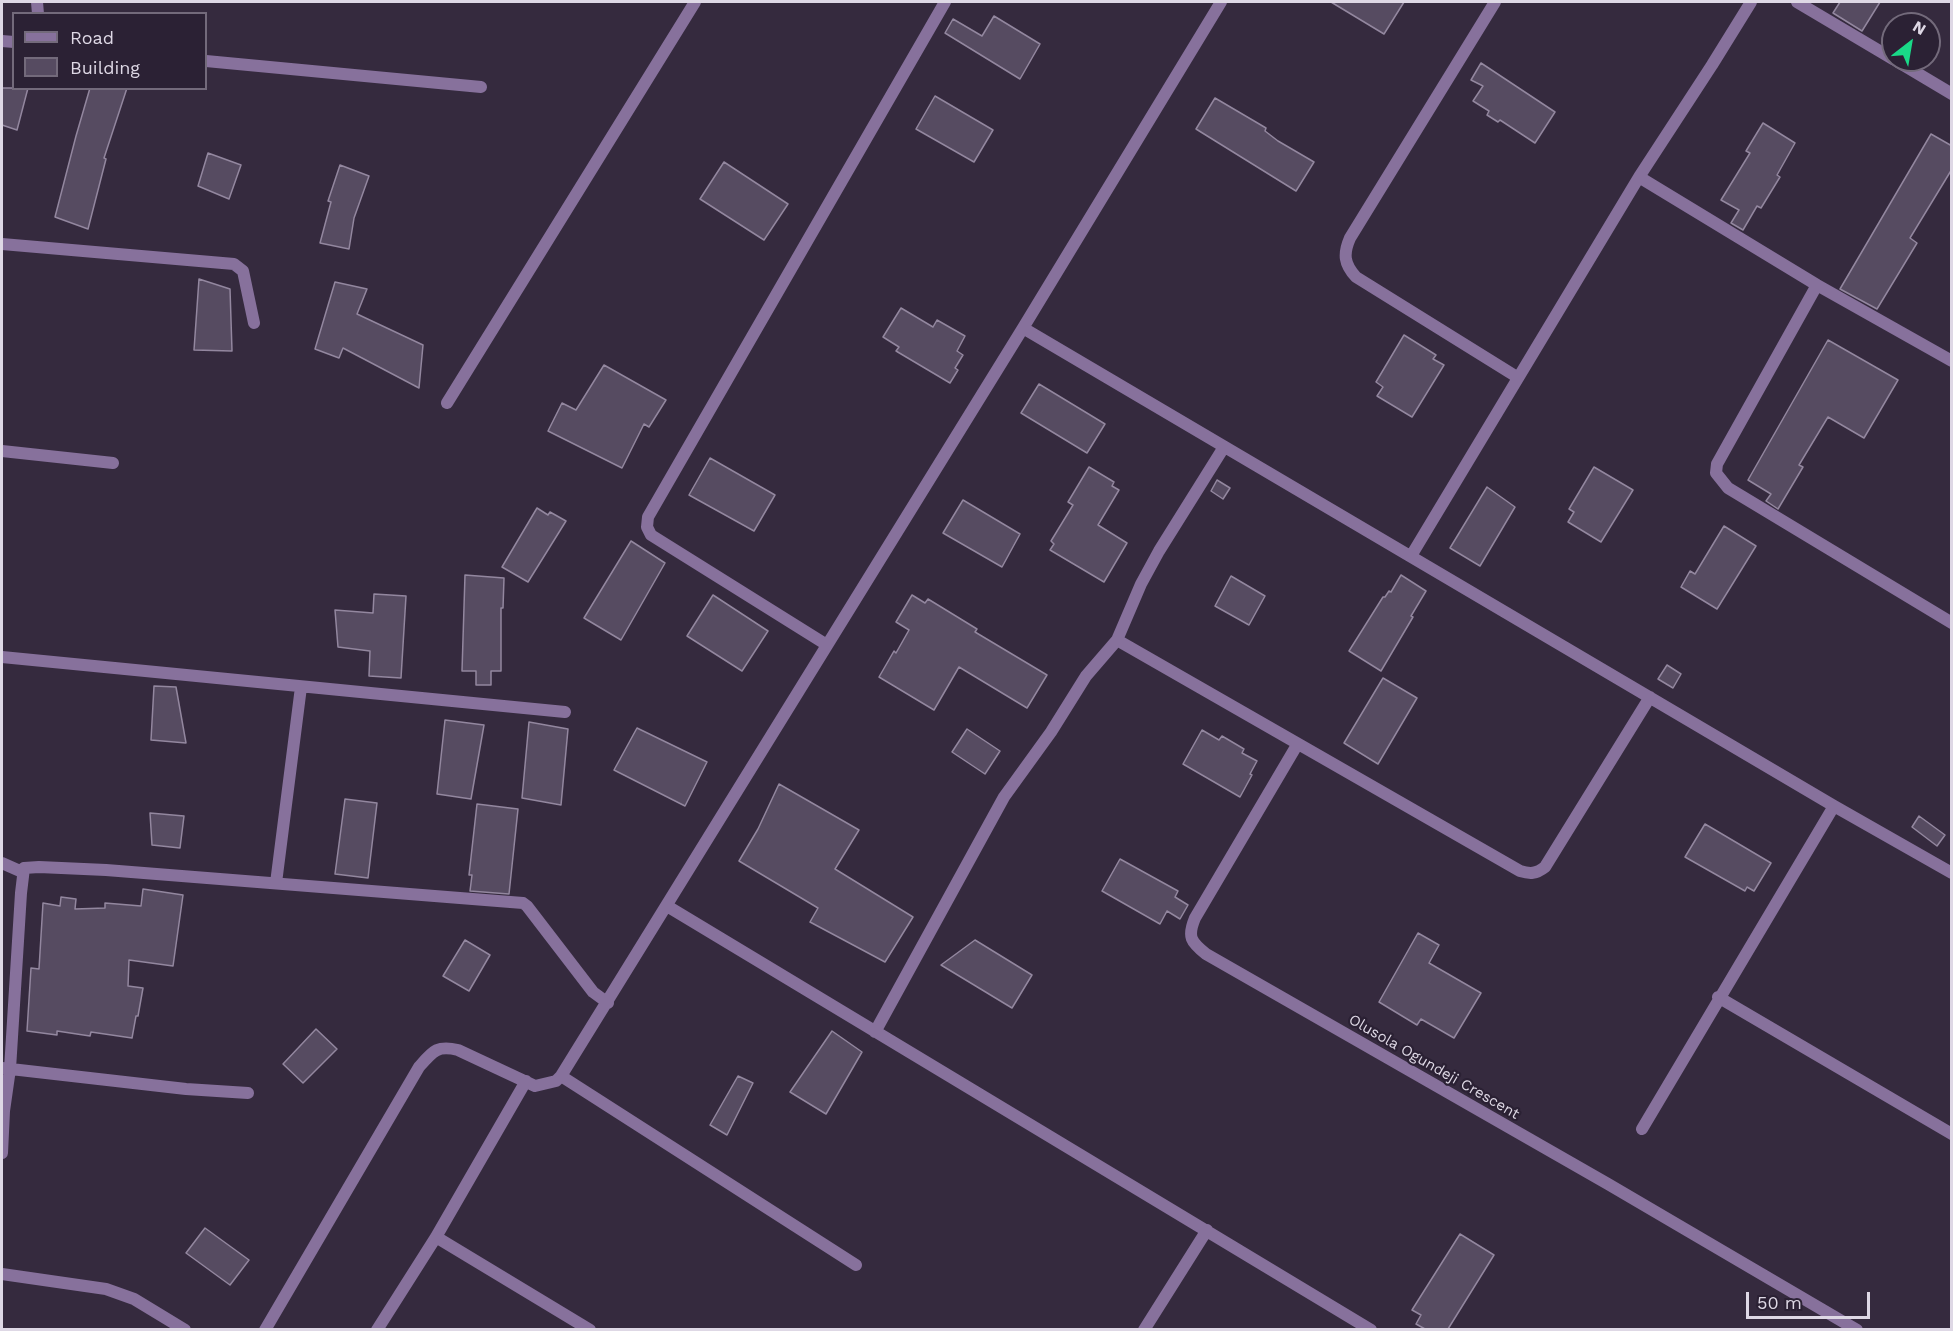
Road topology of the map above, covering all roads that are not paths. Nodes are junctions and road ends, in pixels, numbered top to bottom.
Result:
1 (695, 2) edge
2 (945, 2) edge
3 (1221, 2) edge
4 (1495, 2) edge
5 (1751, 2) edge
6 (1797, 2) edge
7 (1881, 52) edge
8 (207, 61) edge
9 (1914, 72) edge
10 (481, 87) dead end
11 (1952, 94) edge
12 (1639, 177) junction
13 (2, 244) edge
14 (1817, 285) junction
15 (254, 323) dead end
16 (1023, 328) junction
17 (1952, 361) edge
18 (1518, 377) junction
19 (447, 403) dead end
20 (1224, 447) junction
21 (2, 452) edge
22 (113, 462) dead end
23 (1411, 556) junction
24 (1952, 623) edge
25 (1117, 640) junction
26 (827, 645) junction
27 (2, 657) edge
28 (301, 687) junction
29 (1650, 697) junction
30 (565, 712) dead end
31 (1297, 745) junction
32 (1834, 806) junction
33 (2, 863) edge
34 (24, 868) junction
35 (1952, 873) edge
36 (276, 883) junction
37 (667, 906) junction
38 (1718, 998) junction
39 (608, 1003) junction
40 (875, 1032) junction
41 (6, 1068) edge
42 (561, 1076) junction
43 (526, 1082) junction
44 (248, 1093) dead end
45 (1642, 1129) dead end
46 (1952, 1134) edge
47 (2, 1153) edge
48 (1207, 1230) junction
49 (436, 1237) junction
50 (856, 1265) dead end
51 (2, 1274) edge
52 (185, 1329) edge
53 (265, 1329) edge
54 (377, 1329) edge
55 (590, 1329) edge
56 (1144, 1329) edge
57 (1371, 1329) edge
58 (1857, 1329) edge

1 - 19 street
2 - 26 street
3 - 16 street
4 - 18 street
5 - 12 street
6 - 7 street
8 - 10 street
9 - 11 street
12 - 14 street
12 - 18 street
13 - 15 street
14 - 17 street
14 - 24 street
16 - 20 street
16 - 26 street
18 - 23 street
20 - 23 street
20 - 25 street
21 - 22 street
23 - 29 street
25 - 31 street
25 - 40 street
26 - 37 street
27 - 28 street
28 - 30 street
28 - 36 street
29 - 31 street
29 - 32 street
31 - 58 street, Olusola Ogundeji Crescent
32 - 35 street
32 - 38 street
33 - 34 street
34 - 36 street
34 - 41 street
36 - 39 street
37 - 39 street
37 - 40 street
38 - 45 street
38 - 46 street
39 - 42 street
40 - 48 street
41 - 44 street
41 - 47 street
42 - 43 street
42 - 50 street
43 - 49 street
43 - 53 street
48 - 56 street
48 - 57 street
49 - 54 street
49 - 55 street
51 - 52 street

